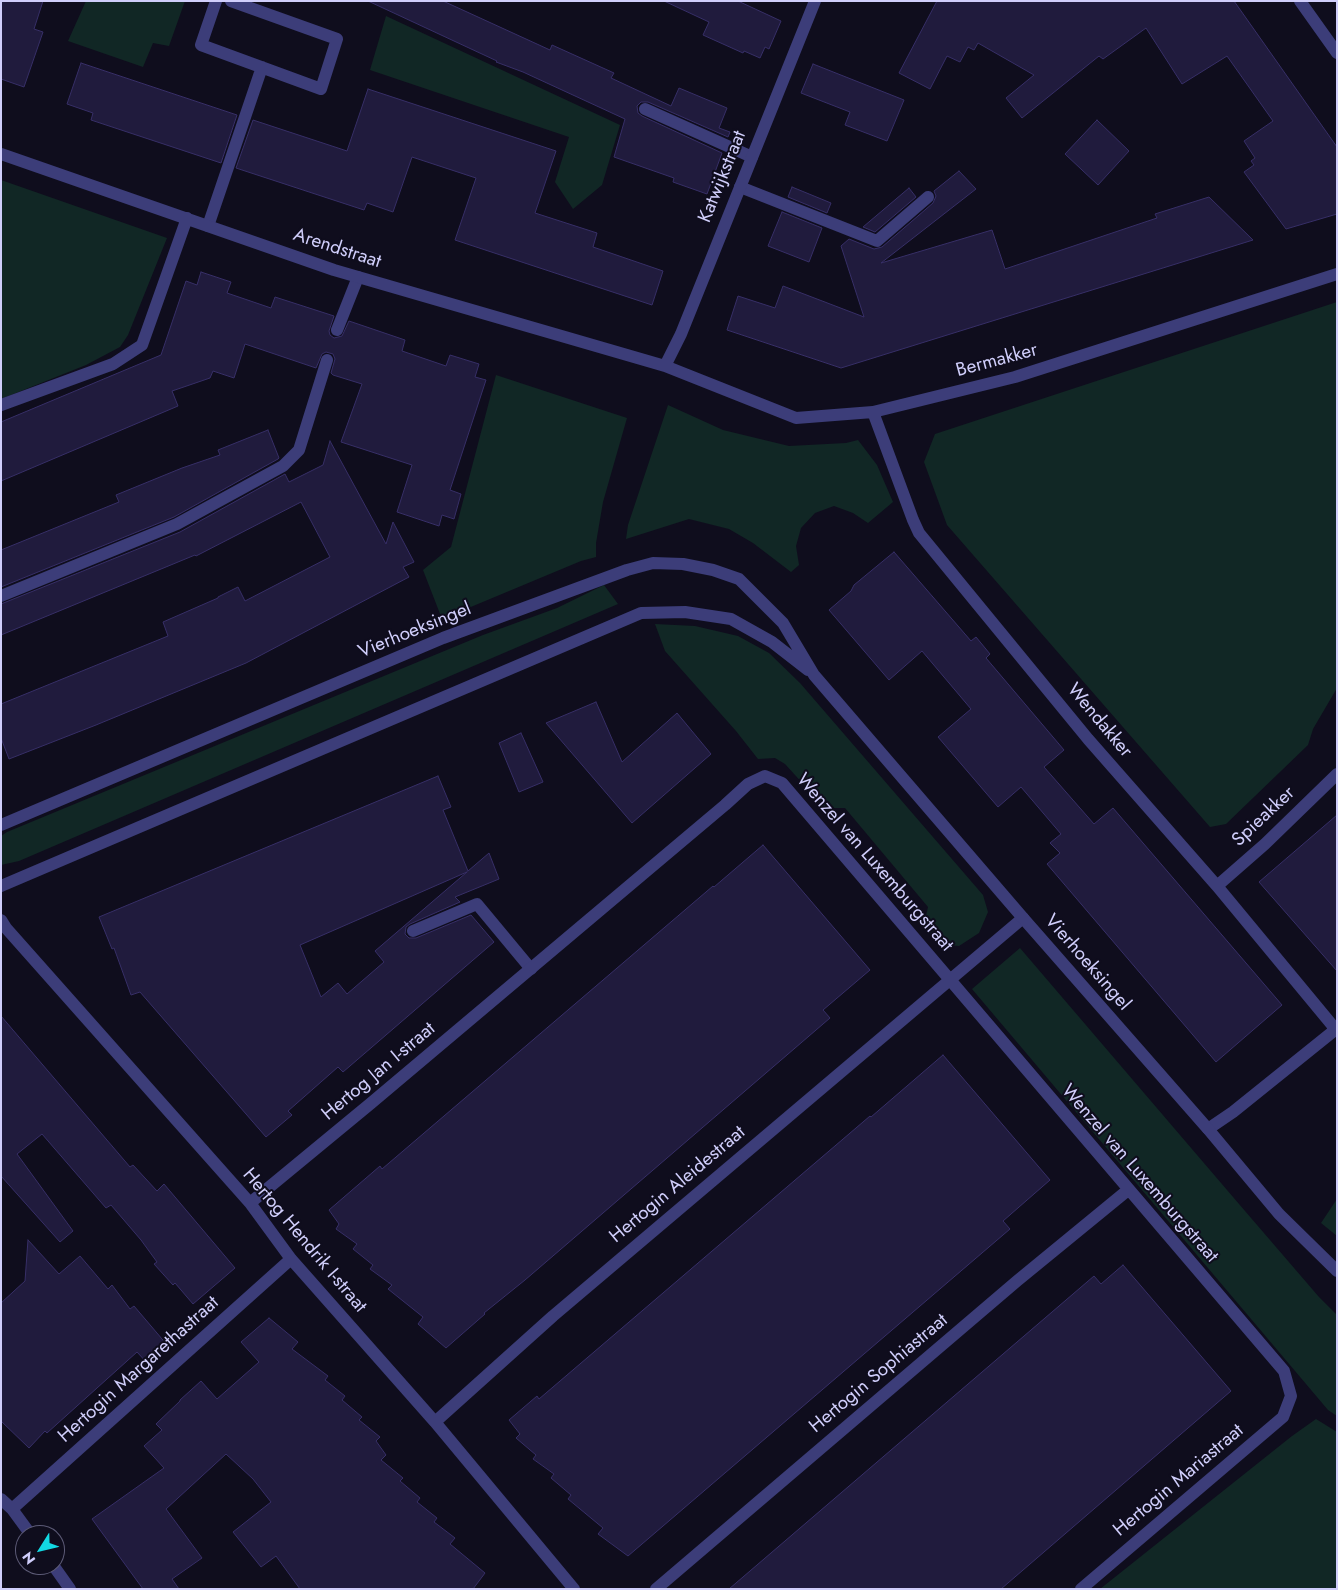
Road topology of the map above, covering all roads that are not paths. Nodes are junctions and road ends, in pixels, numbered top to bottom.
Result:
1 (216, 1) edge
2 (231, 1) edge
3 (815, 1) edge
4 (1300, 1) edge
5 (1337, 53) edge
6 (262, 67) junction
7 (645, 110) dead end
8 (1, 154) edge
9 (752, 157) junction
10 (740, 187) junction
11 (928, 197) dead end
12 (187, 218) junction
13 (208, 226) junction
14 (1337, 274) edge
15 (358, 276) junction
16 (337, 330) dead end
17 (327, 360) dead end
18 (665, 366) junction
19 (1, 405) edge
20 (873, 412) junction
21 (1, 596) edge
22 (814, 675) junction
23 (1337, 774) edge
24 (765, 776) joint
25 (1, 825) edge
26 (1, 886) edge
27 (1217, 886) junction
28 (1023, 918) junction
29 (1, 920) edge
30 (412, 931) dead end
31 (531, 969) junction
32 (950, 981) junction
33 (1336, 1031) edge
34 (1208, 1129) junction
35 (1128, 1190) junction
36 (250, 1203) junction
37 (291, 1258) junction
38 (1337, 1271) edge
39 (1291, 1396) joint
40 (435, 1422) junction
41 (1, 1499) edge
42 (12, 1509) junction
43 (24, 1525) edge
44 (60, 1575) edge
45 (70, 1589) edge
46 (574, 1589) edge
47 (656, 1589) edge
48 (1082, 1589) edge

1 - 6 street
2 - 6 street
3 - 9 street, Katwijkstraat
4 - 5 street
6 - 13 street
7 - 9 street
8 - 12 street, Arendstraat
9 - 10 street, Katwijkstraat
10 - 11 street
10 - 18 street, Katwijkstraat
12 - 13 street, Arendstraat
12 - 19 street
13 - 15 street, Arendstraat
14 - 20 street, Bermakker
15 - 16 street
15 - 18 street, Arendstraat
17 - 21 street
18 - 20 street, Bermakker
20 - 27 street, Wendakker
22 - 25 street, Vierhoeksingel
22 - 26 street, Vierhoeksingel
22 - 28 street, Vierhoeksingel
23 - 27 street, Spieakker
24 - 31 street, Hertog Jan I-straat
24 - 32 street, Wenzel van Luxemburgstraat
27 - 33 street, Wendakker
28 - 32 street, Wenzel van Luxemburgstraat
28 - 34 street, Vierhoeksingel
29 - 36 street, Hertog Hendrik I-straat
30 - 31 street
31 - 36 street, Hertog Jan I-straat
32 - 35 street, Wenzel van Luxemburgstraat
32 - 40 street, Hertogin Aleidestraat
33 - 34 street, Wendakker
34 - 38 street, Vierhoeksingel
35 - 39 street, Wenzel van Luxemburgstraat
35 - 47 street, Hertogin Sophiastraat
36 - 37 street, Hertog Hendrik I-straat
37 - 40 street, Hertog Hendrik I-straat
37 - 42 street, Hertogin Margarethastraat
39 - 48 street, Hertogin Mariastraat
40 - 46 street, Hertog Hendrik I-straat
41 - 42 street
42 - 43 street
44 - 45 street

